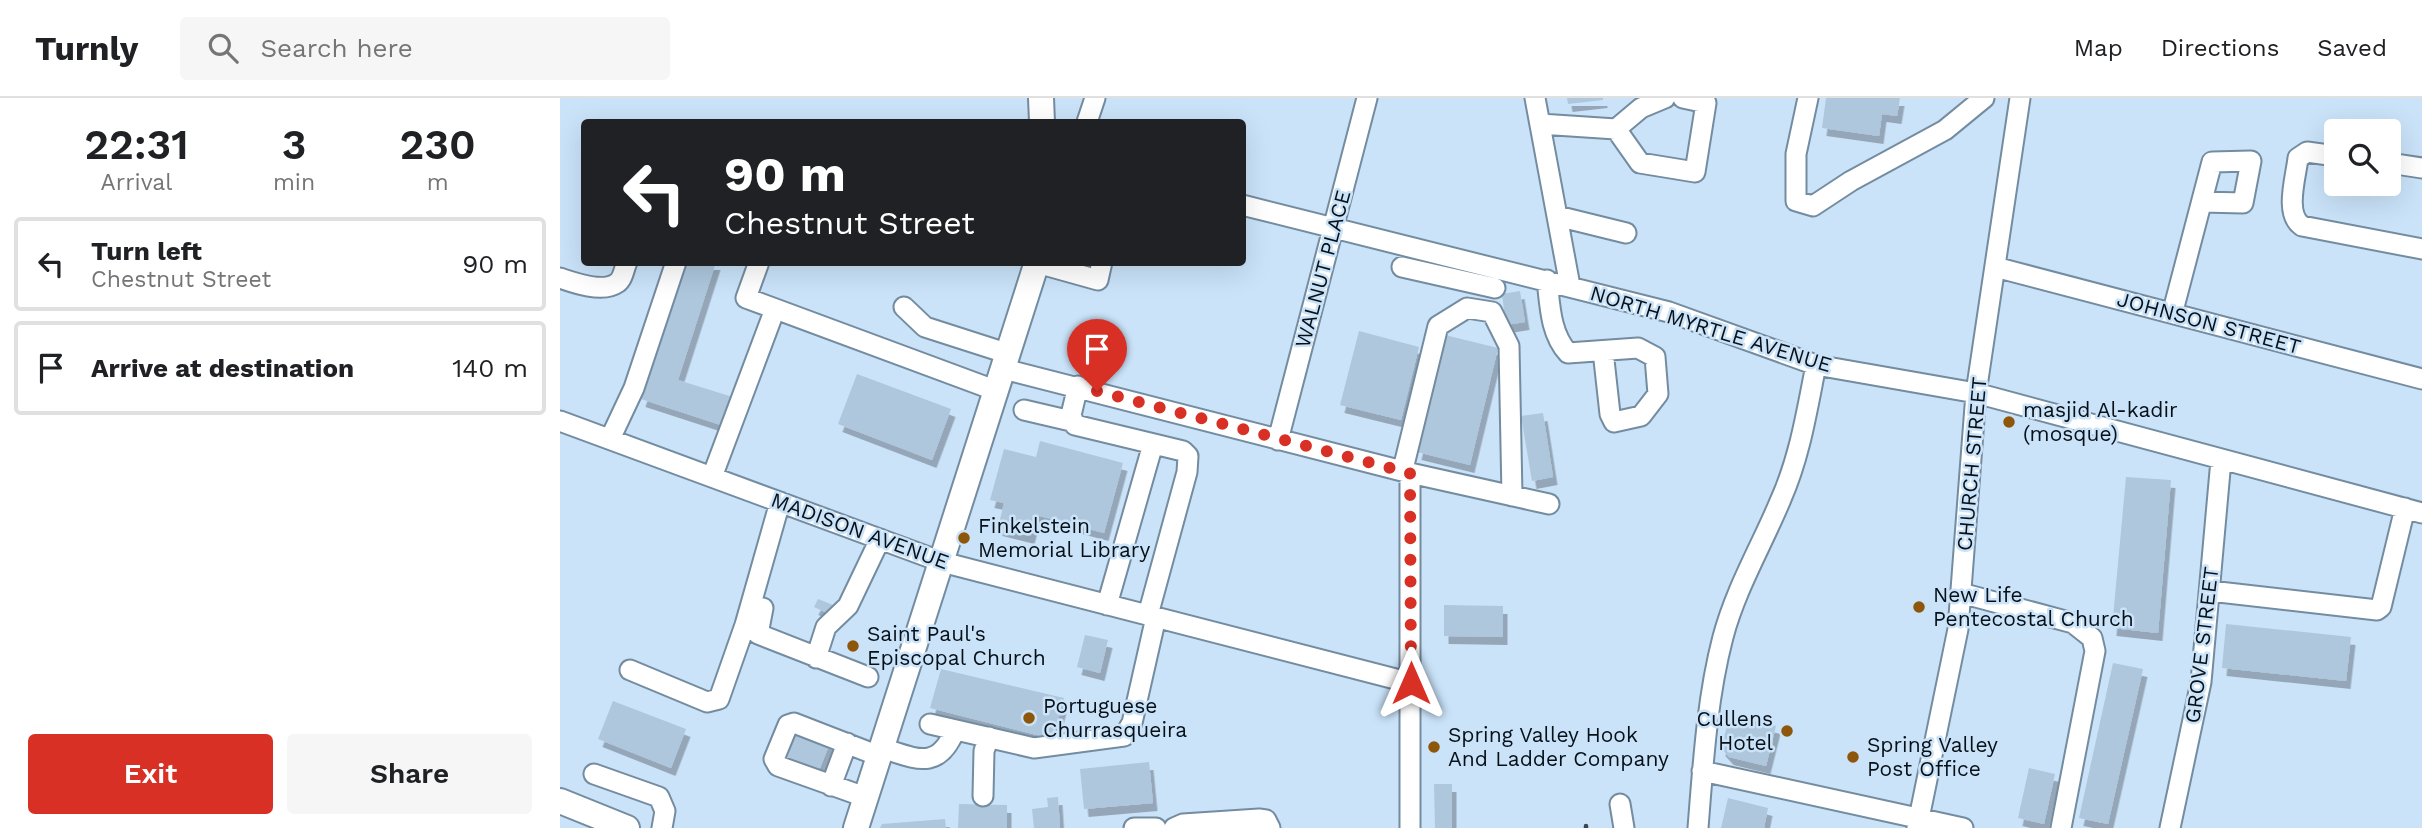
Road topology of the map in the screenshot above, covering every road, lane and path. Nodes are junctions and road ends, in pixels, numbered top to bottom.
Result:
1 (1041, 98) edge
2 (1095, 98) edge
3 (1367, 98) edge
4 (1535, 98) edge
5 (1665, 98) edge
6 (1683, 98) edge
7 (1808, 98) edge
8 (1984, 98) edge
9 (2020, 98) edge
10 (1042, 119) edge
11 (1088, 119) edge
12 (1540, 124) junction
13 (1616, 128) junction
14 (2324, 154) edge
15 (2401, 165) edge
16 (2422, 168) edge
17 (2202, 202) dead end
18 (1246, 206) edge
19 (1557, 216) junction
20 (1334, 228) junction
21 (1626, 233) dead end
22 (2422, 250) edge
23 (626, 266) edge
24 (675, 266) edge
25 (758, 266) edge
26 (1036, 266) edge
27 (1048, 266) edge
28 (1101, 266) edge
29 (1402, 267) dead end
30 (1995, 267) junction
31 (1500, 268) junction
32 (560, 278) edge
33 (1547, 280) junction
34 (1570, 286) junction
35 (1495, 288) junction
36 (904, 307) dead end
37 (775, 309) junction
38 (1492, 312) junction
39 (2173, 313) junction
40 (1603, 351) dead end
41 (1816, 365) junction
42 (1004, 371) junction
43 (2422, 379) edge
44 (1078, 386) junction
45 (1976, 393) junction
46 (1024, 410) dead end
47 (560, 421) edge
48 (1071, 421) junction
49 (610, 439) junction
50 (1278, 440) junction
51 (1153, 444) junction
52 (2221, 460) junction
53 (1406, 471) junction
54 (712, 477) junction
55 (1512, 496) junction
56 (785, 504) junction
57 (1549, 504) dead end
58 (2413, 510) edge
59 (880, 539) junction
60 (942, 562) junction
61 (2210, 591) junction
62 (1961, 593) junction
63 (1107, 605) junction
64 (1152, 616) junction
65 (816, 659) junction
66 (630, 670) dead end
67 (868, 677) dead end
68 (1411, 683) junction
69 (930, 724) dead end
70 (955, 730) junction
71 (989, 737) junction
72 (847, 743) junction
73 (880, 752) junction
74 (1702, 771) junction
75 (594, 774) dead end
76 (831, 786) junction
77 (983, 796) dead end
78 (866, 797) junction
79 (560, 801) edge
80 (1620, 804) dead end
81 (601, 823) edge
82 (1917, 823) edge
83 (627, 828) edge
84 (662, 828) edge
85 (856, 828) edge
86 (1134, 828) edge
87 (1156, 828) edge
88 (1174, 828) edge
89 (1270, 828) edge
90 (1410, 828) edge
91 (1624, 828) edge
92 (1698, 828) edge
93 (1963, 828) edge
94 (2061, 828) edge
95 (2170, 828) edge

1 - 10 main road
2 - 11 street
3 - 20 street, WALNUT PLACE
4 - 12 street
5 - 13 street
6 - 13 street
7 - 8 street
9 - 30 street, CHURCH STREET
12 - 13 street
12 - 19 street
14 - 22 street
15 - 16 street
17 - 39 street
18 - 20 street, NORTH MYRTLE AVENUE
19 - 21 street
19 - 34 street
20 - 31 street, NORTH MYRTLE AVENUE
20 - 50 street, WALNUT PLACE
23 - 32 street
24 - 49 street
25 - 37 street
26 - 42 main road
27 - 28 street
29 - 35 street
30 - 39 street, JOHNSON STREET
30 - 45 street, CHURCH STREET
31 - 33 street, NORTH MYRTLE AVENUE
31 - 35 street
33 - 34 street, NORTH MYRTLE AVENUE
33 - 40 street
34 - 41 street, NORTH MYRTLE AVENUE
35 - 38 street
36 - 42 street
37 - 42 street
37 - 54 street
38 - 53 street
38 - 55 street
39 - 43 street, JOHNSON STREET
41 - 45 street, NORTH MYRTLE AVENUE
41 - 74 street
42 - 44 street
42 - 60 main road
44 - 48 street
44 - 50 street
45 - 52 street, NORTH MYRTLE AVENUE
45 - 62 street, CHURCH STREET
46 - 48 street
47 - 49 street, MADISON AVENUE
48 - 51 street
49 - 54 street, MADISON AVENUE
50 - 53 street
51 - 63 street
51 - 64 street
52 - 58 street, NORTH MYRTLE AVENUE
52 - 61 street, GROVE STREET
53 - 55 street
53 - 68 street
54 - 56 street, MADISON AVENUE
55 - 57 street
56 - 59 street, MADISON AVENUE
56 - 65 street
56 - 66 street
58 - 61 street
59 - 60 street, MADISON AVENUE
59 - 65 street
60 - 63 street, MADISON AVENUE
60 - 73 main road
61 - 95 street, GROVE STREET
62 - 82 street, CHURCH STREET
62 - 94 street
63 - 64 street, MADISON AVENUE
64 - 68 street, MADISON AVENUE
64 - 71 street
65 - 67 street
68 - 90 street
69 - 70 street
70 - 71 street
70 - 73 street
71 - 77 street
72 - 73 street
72 - 76 street
72 - 76 street
73 - 78 main road
74 - 82 street
74 - 92 street
75 - 84 street
76 - 78 street
78 - 85 main road
79 - 81 main road
80 - 91 street
81 - 83 main road
82 - 93 street
86 - 87 street
88 - 89 street

